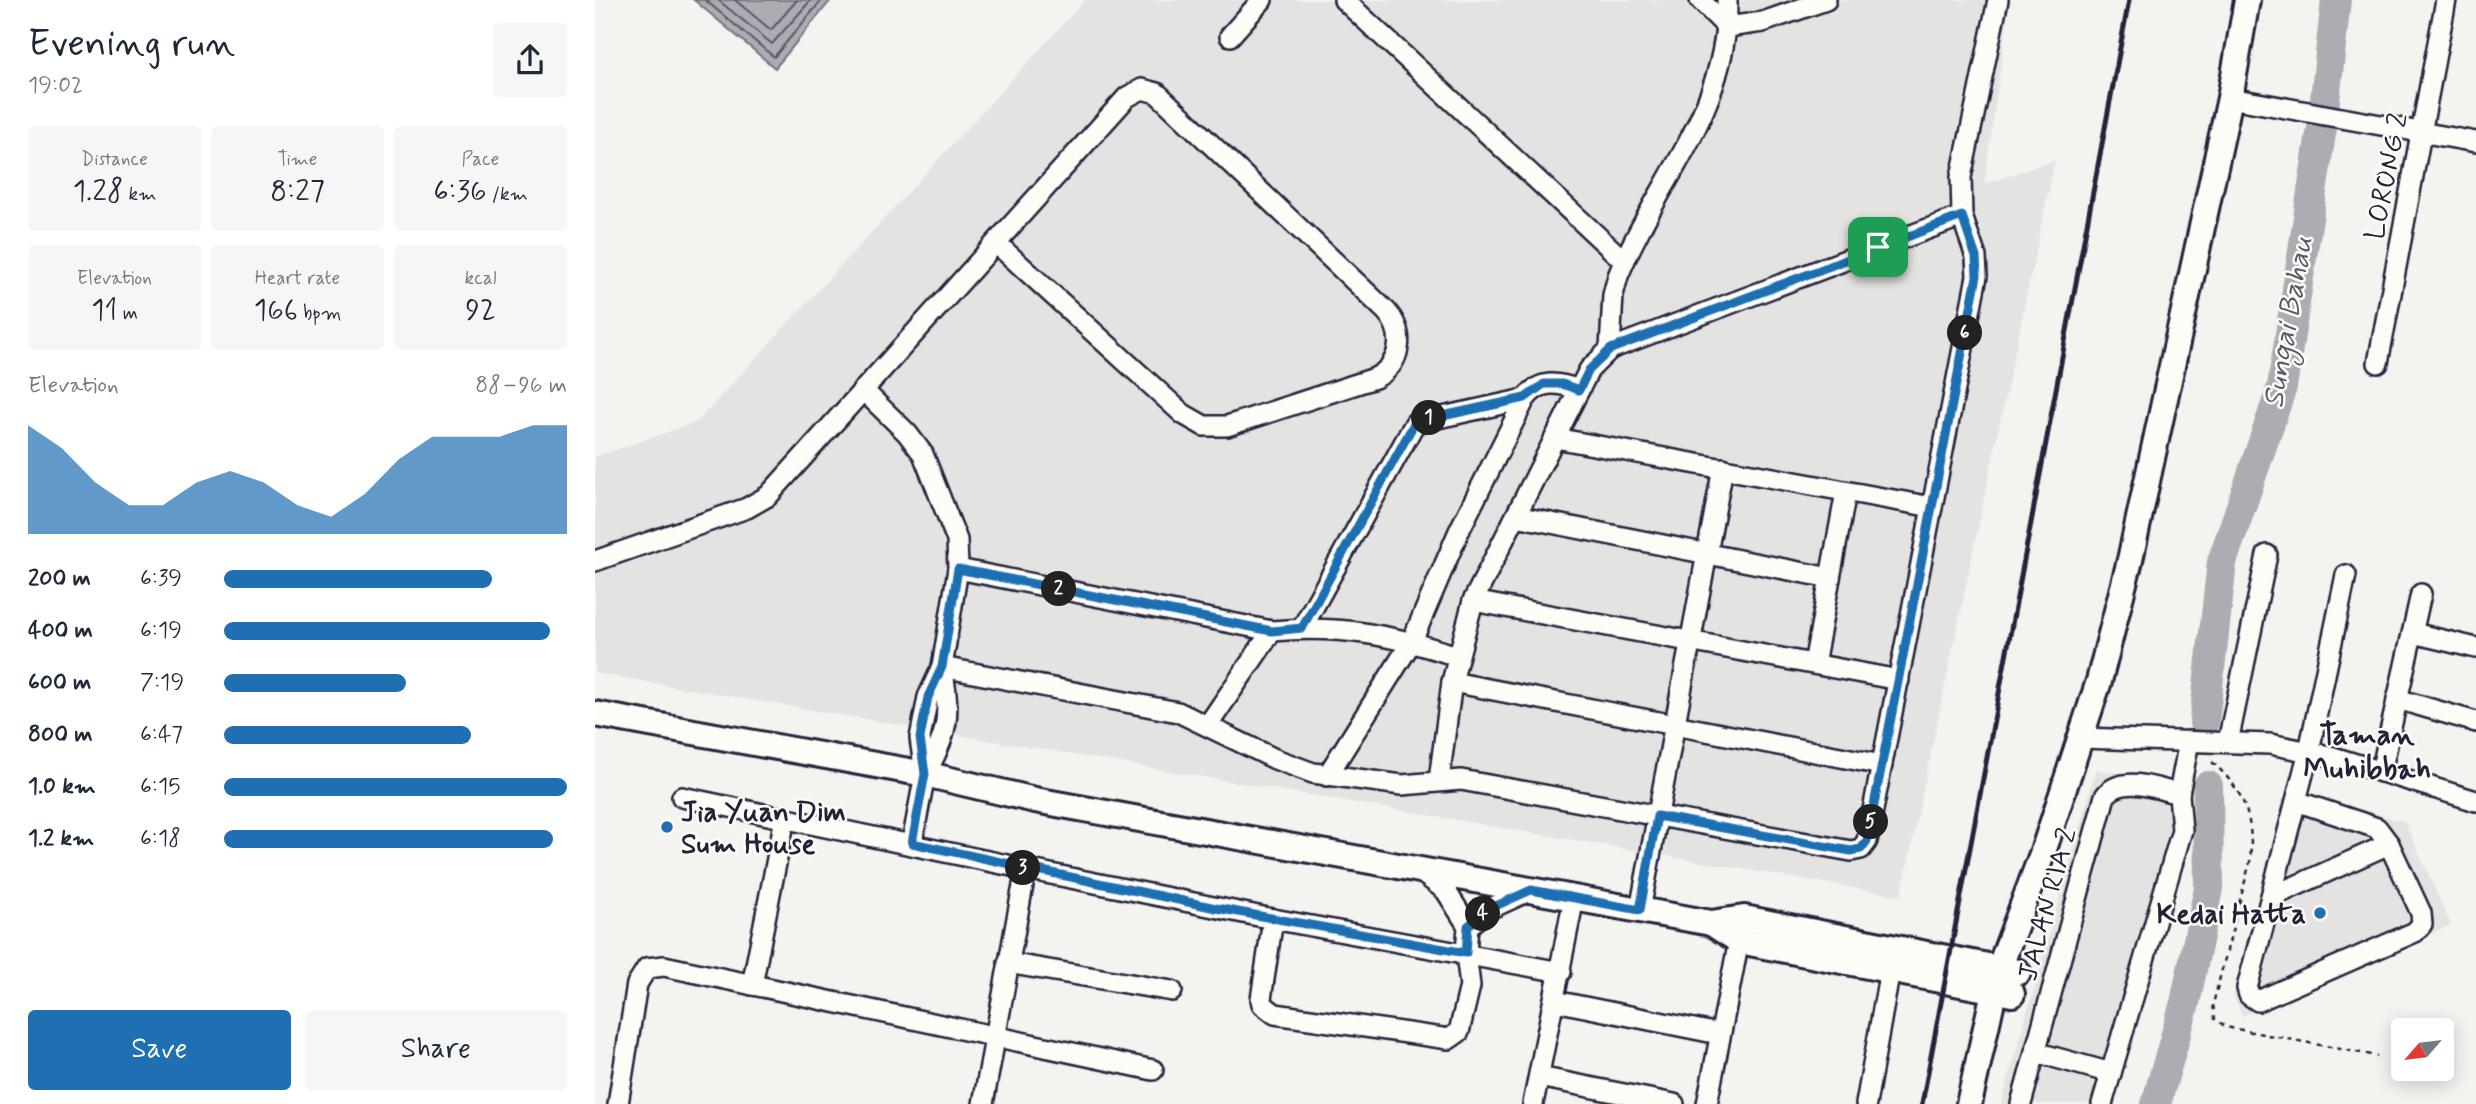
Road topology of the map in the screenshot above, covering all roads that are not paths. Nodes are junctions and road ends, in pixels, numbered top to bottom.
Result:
1 (1262, 0) edge
2 (1344, 0) edge
3 (1700, 0) edge
4 (1727, 0) edge
5 (1826, 0) edge
6 (1998, 0) edge
7 (2247, 0) edge
8 (2446, 0) edge
9 (1727, 27) junction
10 (1230, 36) dead end
11 (2230, 98) junction
12 (2421, 132) junction
13 (2476, 142) edge
14 (1962, 216) junction
15 (996, 243) junction
16 (1624, 261) junction
17 (1611, 349) junction
18 (2378, 363) dead end
19 (863, 390) junction
20 (1579, 390) junction
21 (1525, 398) junction
22 (1555, 438) junction
23 (1723, 468) junction
24 (1846, 492) junction
25 (1932, 507) junction
26 (1516, 516) junction
27 (1707, 554) junction
28 (2267, 555) dead end
29 (595, 561) edge
30 (958, 569) junction
31 (2346, 575) dead end
32 (1830, 578) junction
33 (2421, 594) dead end
34 (1473, 601) junction
35 (1302, 628) junction
36 (1272, 631) junction
37 (2413, 633) junction
38 (1412, 641) junction
39 (1691, 641) junction
40 (2476, 648) edge
41 (1457, 656) junction
42 (1814, 664) junction
43 (942, 667) junction
44 (1899, 680) junction
45 (1452, 682) junction
46 (2397, 699) junction
47 (595, 714) edge
48 (2476, 722) edge
49 (1675, 723) junction
50 (1208, 725) junction
51 (2081, 738) junction
52 (2189, 741) junction
53 (2228, 742) junction
54 (2309, 751) junction
55 (1882, 765) junction
56 (2381, 772) junction
57 (925, 774) junction
58 (1327, 776) junction
59 (1439, 780) junction
60 (2179, 794) junction
61 (682, 797) dead end
62 (2296, 801) junction
63 (2476, 801) edge
64 (1657, 816) junction
65 (785, 818) junction
66 (912, 843) junction
67 (2389, 844) junction
68 (1026, 869) junction
69 (1418, 870) junction
70 (1531, 890) junction
71 (2271, 897) junction
72 (1574, 898) junction
73 (1640, 910) junction
74 (1273, 919) junction
75 (1468, 926) junction
76 (1741, 930) junction
77 (1466, 953) junction
78 (1008, 963) junction
79 (1890, 970) junction
80 (1561, 972) junction
81 (2006, 981) junction
82 (752, 985) junction
83 (1172, 991) dead end
84 (1555, 1001) junction
85 (1719, 1034) junction
86 (995, 1037) junction
87 (2035, 1052) junction
88 (1153, 1070) dead end
89 (2111, 1073) junction
90 (1539, 1077) junction
91 (1617, 1098) edge
92 (618, 1104) edge
93 (983, 1104) edge
94 (1533, 1104) edge
95 (1674, 1104) edge
96 (1707, 1104) edge
97 (1866, 1104) edge
98 (1969, 1104) edge
99 (1981, 1104) edge
100 (2021, 1104) edge
101 (2102, 1104) edge

1 - 10 street
2 - 16 street
3 - 9 street
4 - 9 street
5 - 9 street
6 - 14 street
7 - 11 main road
8 - 12 street, LORONG 2
9 - 16 street
11 - 12 street
11 - 51 main road
12 - 13 street
12 - 18 street, LORONG 2
14 - 17 street
14 - 25 street
15 - 15 street
15 - 19 street
16 - 17 street
17 - 20 street
19 - 29 street
19 - 30 street
20 - 21 street
20 - 22 street
21 - 35 street
21 - 38 street
22 - 23 street
22 - 26 street
23 - 24 street
23 - 27 street
24 - 25 street
24 - 32 street
25 - 44 street
26 - 27 street
26 - 34 street
27 - 32 street
27 - 39 street
28 - 53 street
30 - 36 street
30 - 43 street
31 - 54 street
32 - 42 street
33 - 37 street
34 - 39 street
34 - 41 street
35 - 36 street
35 - 38 street
36 - 50 street
37 - 40 street
37 - 46 street
38 - 41 street
38 - 58 street
39 - 42 street
39 - 49 street
41 - 45 street
42 - 44 street
43 - 50 street
43 - 57 street
44 - 55 street
45 - 49 street
45 - 59 street
46 - 48 street
46 - 56 street
47 - 57 main road
49 - 55 street
49 - 64 street
50 - 58 street
51 - 52 street
51 - 81 main road
52 - 53 street
52 - 60 street
53 - 54 street
54 - 56 street
54 - 62 street
55 - 64 street
56 - 63 street
57 - 66 street
57 - 69 main road
58 - 59 street
59 - 64 street
60 - 87 street, JALAN RIA 2
60 - 89 street
61 - 65 street
62 - 67 street
62 - 71 street
64 - 73 street
65 - 66 street
65 - 82 street
66 - 68 street
67 - 71 street
67 - 71 street
68 - 74 street
68 - 78 street
69 - 70 main road
69 - 75 street
70 - 72 main road
70 - 75 street
72 - 73 main road
72 - 80 street
73 - 76 main road
74 - 77 street
74 - 77 street
75 - 77 street
76 - 79 main road
76 - 81 main road
76 - 85 street
77 - 80 street
78 - 83 street
78 - 86 street
79 - 81 main road
79 - 97 street
80 - 84 street
81 - 98 main road
81 - 99 main road
82 - 86 street
82 - 92 street
84 - 85 street
84 - 90 street
85 - 96 street
86 - 88 street
86 - 93 street
87 - 89 street
87 - 100 street, JALAN RIA 2
89 - 101 street
90 - 91 street
90 - 94 street
91 - 95 street

